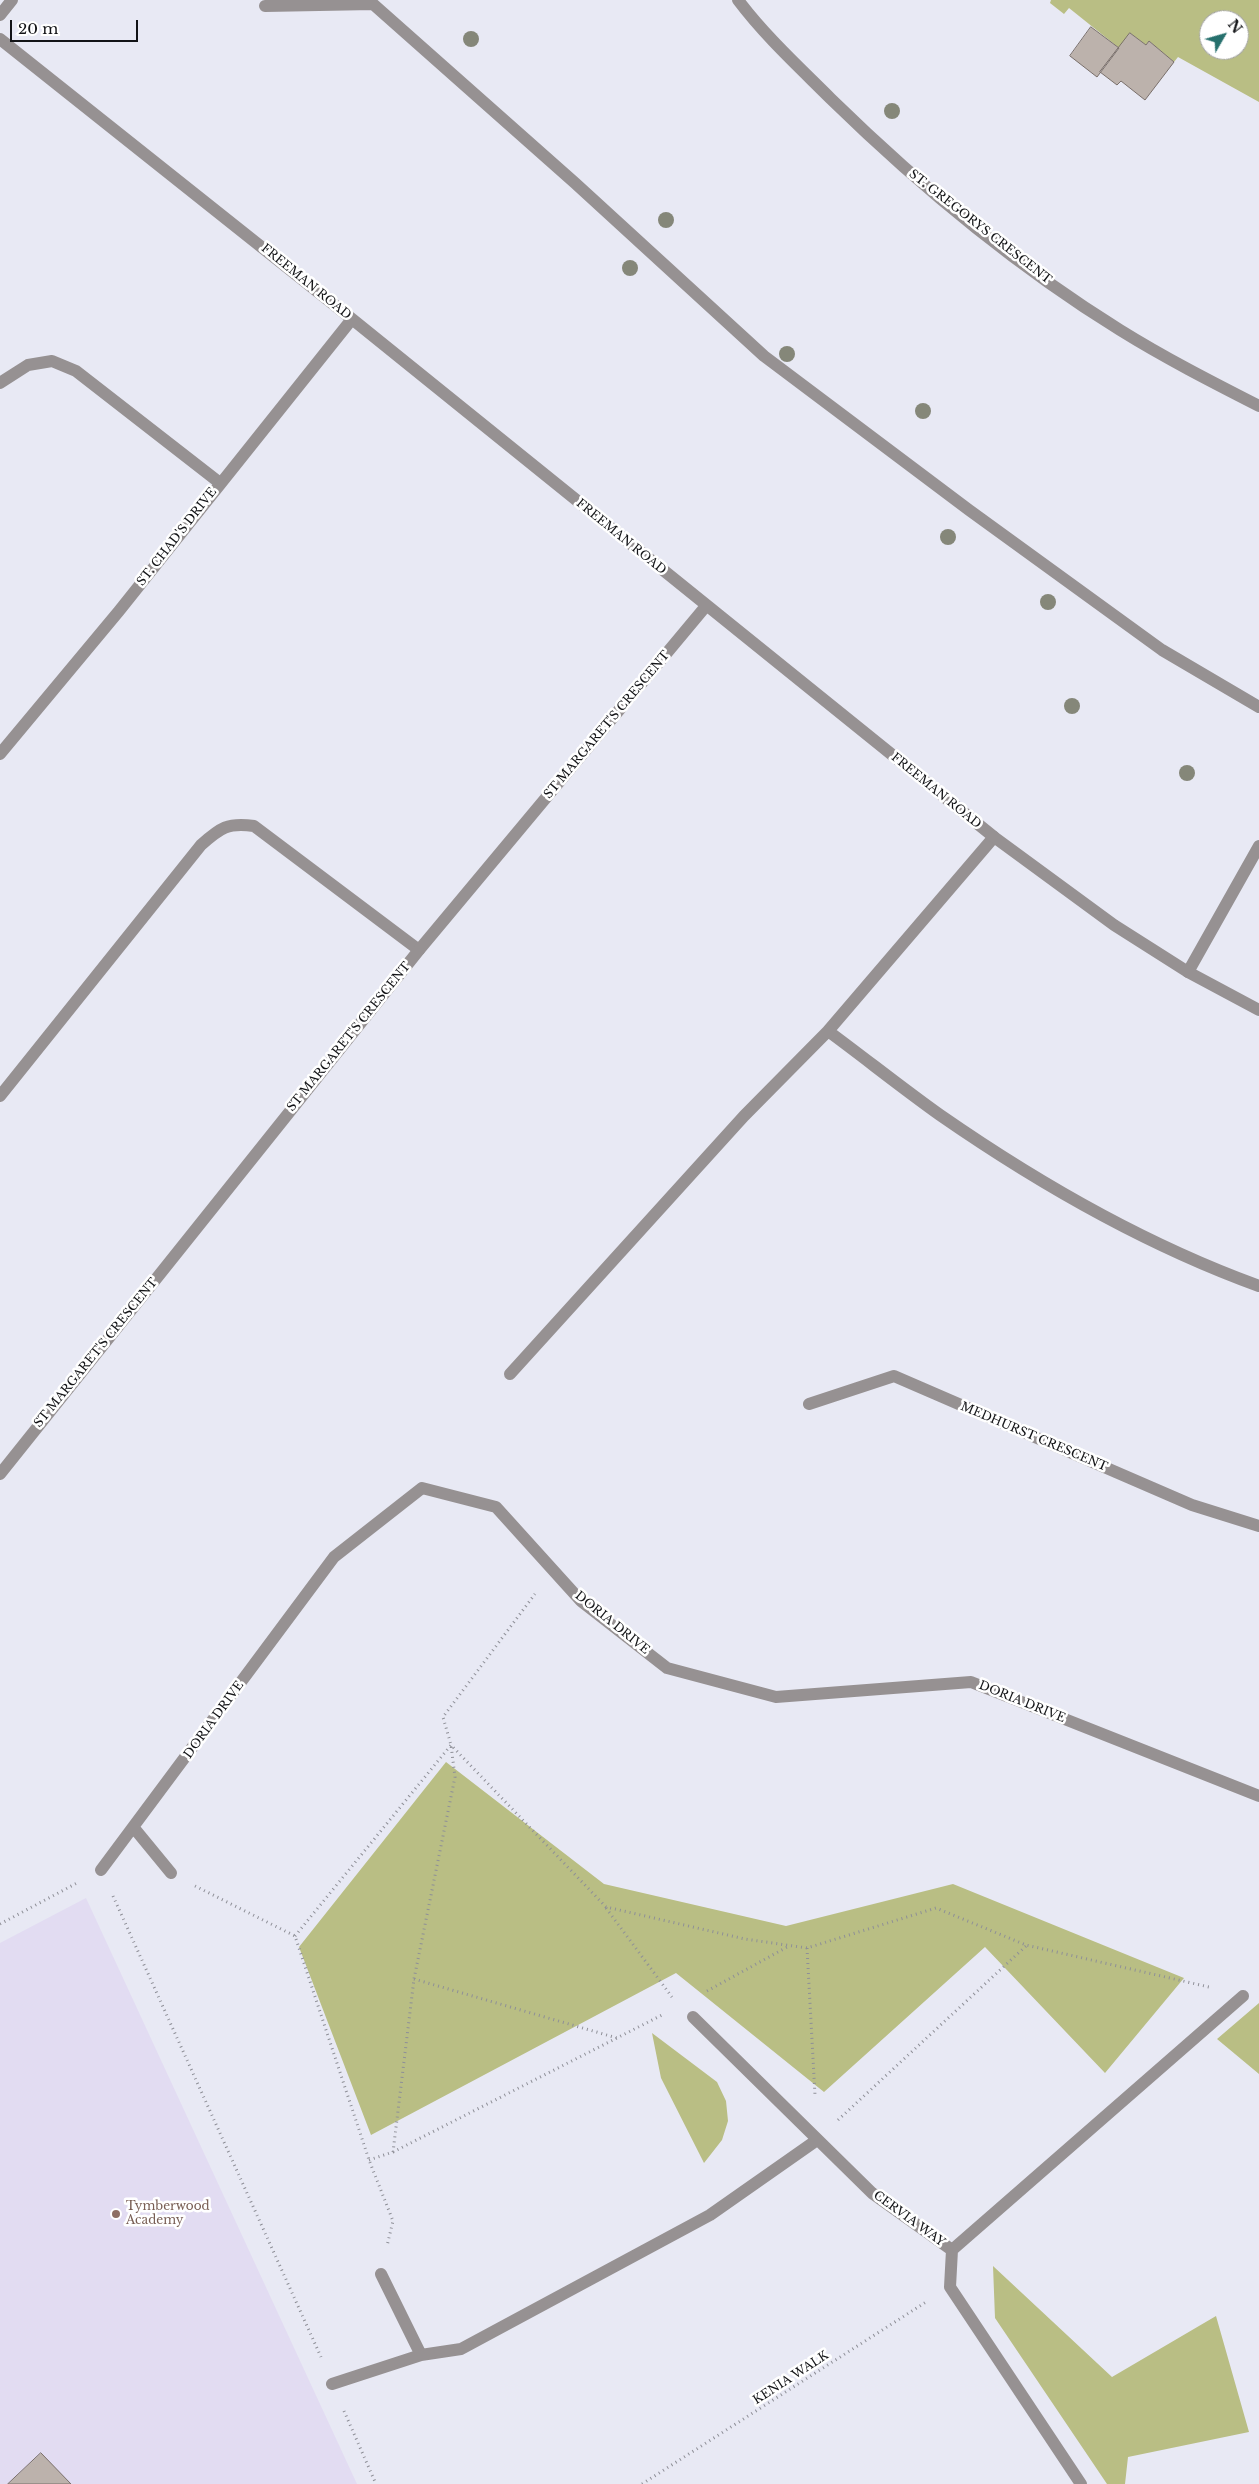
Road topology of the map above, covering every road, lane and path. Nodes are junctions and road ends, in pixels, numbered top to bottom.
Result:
1 (12, 0) edge
2 (738, 0) edge
3 (373, 2) edge
4 (265, 6) dead end
5 (0, 15) edge
6 (0, 39) edge
7 (352, 319) junction
8 (0, 383) edge
9 (1259, 406) edge
10 (220, 483) junction
11 (706, 606) junction
12 (1259, 707) edge
13 (0, 754) edge
14 (994, 837) junction
15 (1259, 846) edge
16 (419, 950) junction
17 (1188, 972) junction
18 (1259, 1010) edge
19 (828, 1031) junction
20 (0, 1096) edge
21 (1259, 1286) edge
22 (510, 1374) dead end
23 (809, 1404) dead end
24 (0, 1474) edge
25 (1259, 1526) edge
26 (553, 1569) junction
27 (451, 1745) junction
28 (1259, 1796) edge
29 (134, 1828) junction
30 (101, 1870) junction
31 (171, 1874) joint
32 (606, 1907) junction
33 (0, 1924) edge
34 (295, 1936) junction
35 (1026, 1945) junction
36 (790, 1946) junction
37 (807, 1948) junction
38 (414, 1979) junction
39 (1243, 1996) joint
40 (679, 2007) junction
41 (693, 2017) joint
42 (617, 2038) junction
43 (817, 2140) junction
44 (392, 2152) junction
45 (370, 2160) junction
46 (952, 2250) junction
47 (381, 2274) joint
48 (950, 2287) junction
49 (422, 2355) junction
50 (332, 2384) junction
51 (376, 2484) edge
52 (642, 2484) edge
53 (1082, 2484) edge

1 - 5 street
2 - 9 street, ST. GREGORYS CRESCENT
3 - 4 street
3 - 12 street
6 - 7 street, FREEMAN ROAD
7 - 10 street, ST. CHAD'S DRIVE
7 - 11 street, FREEMAN ROAD
8 - 10 street
10 - 13 street, ST. CHAD'S DRIVE
11 - 14 street, FREEMAN ROAD
11 - 16 street, ST MARGARET'S CRESCENT
14 - 17 street, FREEMAN ROAD
14 - 19 street
15 - 17 street
16 - 20 street
16 - 24 street, ST MARGARET'S CRESCENT
17 - 18 street, FREEMAN ROAD
19 - 21 street
19 - 22 street
23 - 25 street, MEDHURST CRESCENT
26 - 27 path
26 - 28 street, DORIA DRIVE
26 - 29 street, DORIA DRIVE
27 - 32 path
27 - 34 path
27 - 38 path
29 - 30 street, DORIA DRIVE
29 - 31 street
30 - 33 path
30 - 50 path
31 - 34 path
32 - 36 path
32 - 40 path
34 - 45 path
35 - 37 path
35 - 39 path
35 - 43 path
36 - 37 path
36 - 40 path
37 - 43 path
38 - 42 path
38 - 44 path
39 - 46 street
40 - 41 path
40 - 42 path
41 - 43 street, CERVIA WAY
42 - 44 path
43 - 46 street, CERVIA WAY
43 - 49 street
44 - 45 path
45 - 47 path
46 - 48 street, CERVIA WAY
47 - 49 street
48 - 52 path, KENIA WALK
48 - 53 street
49 - 50 street
50 - 51 path

